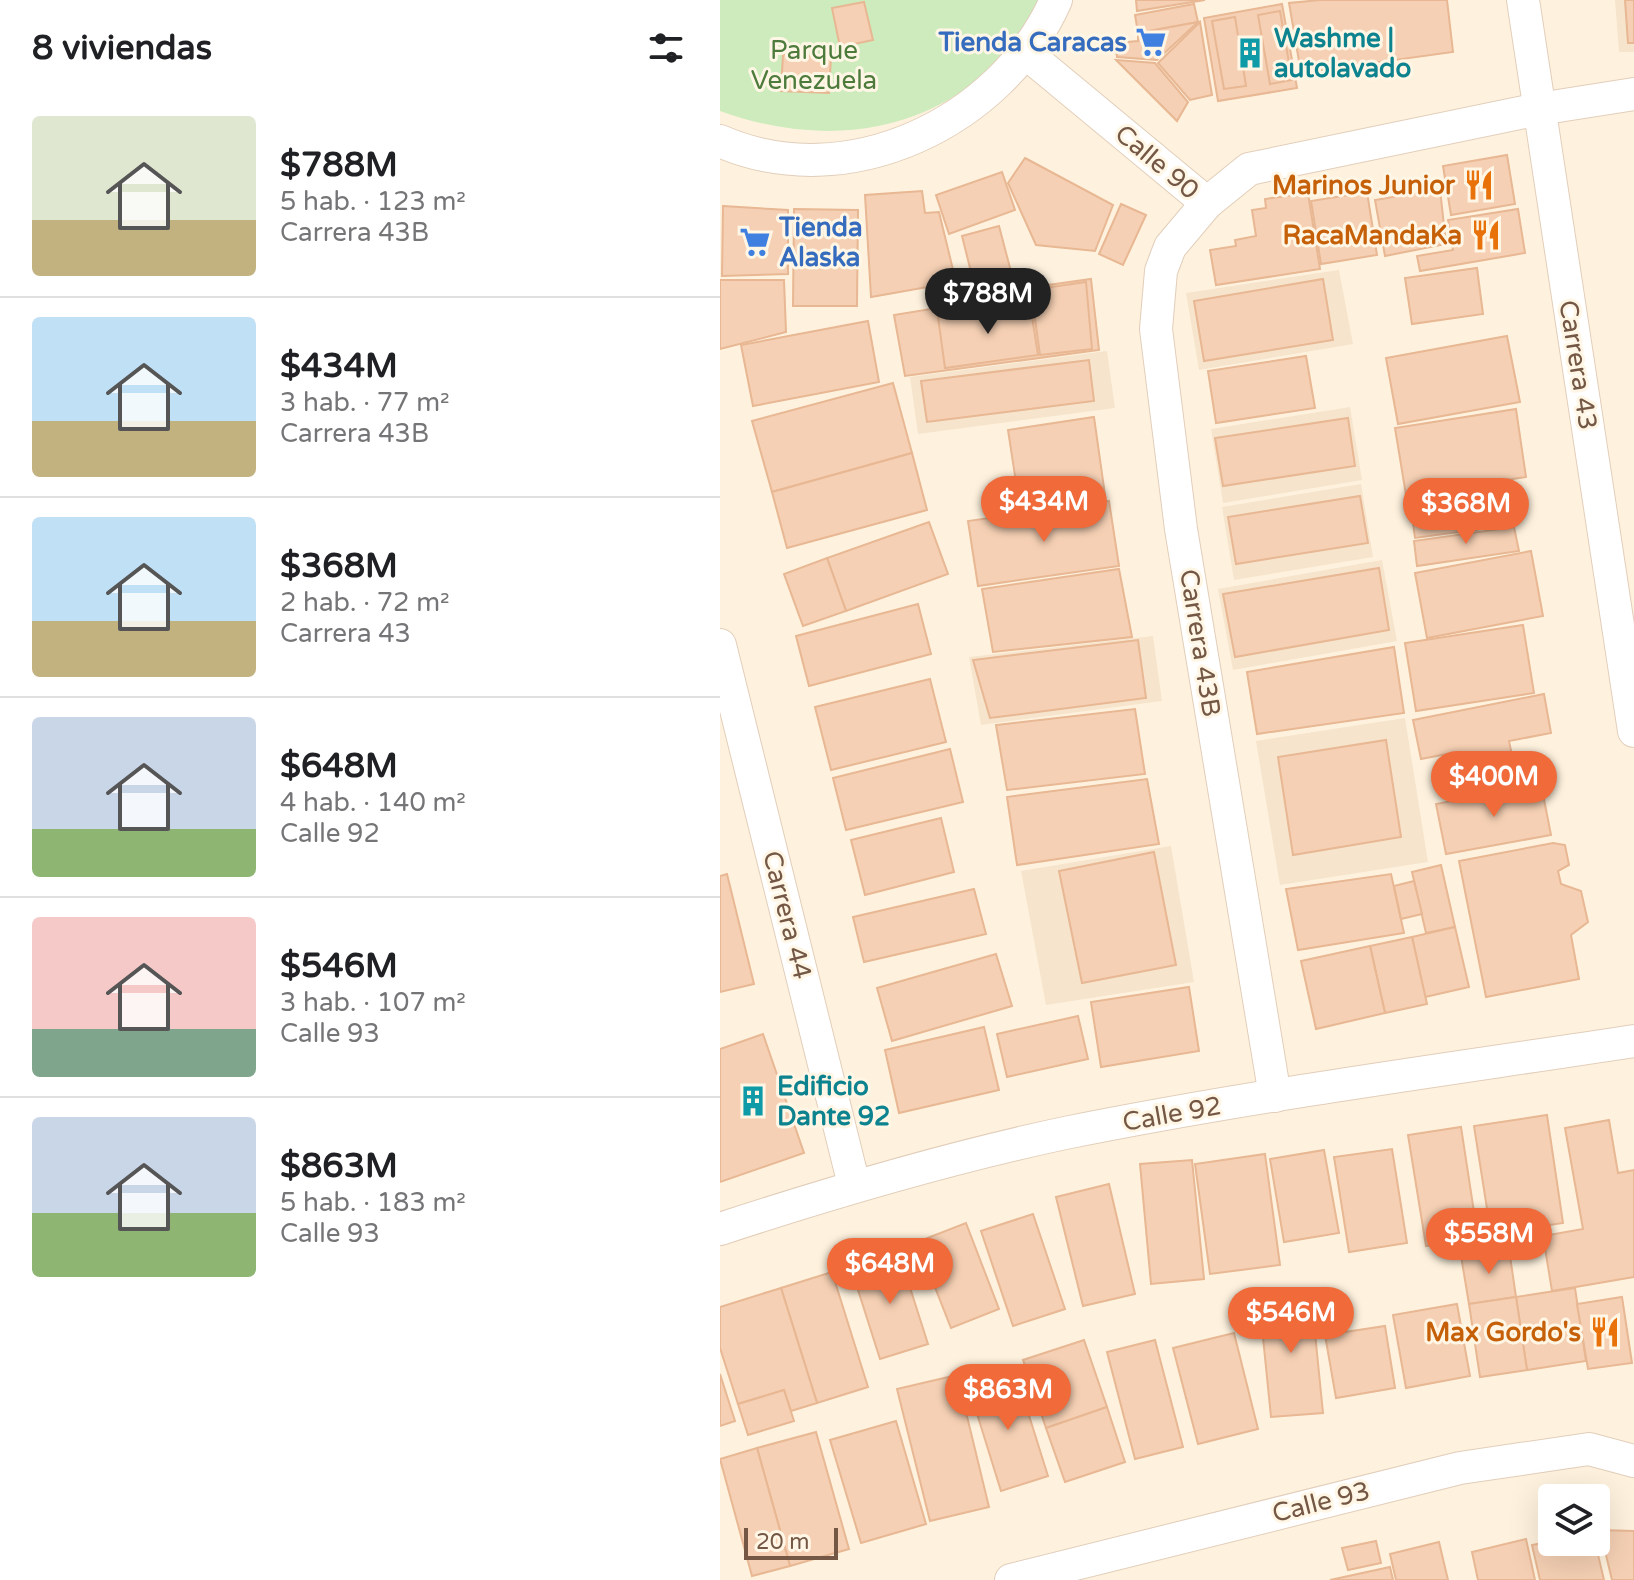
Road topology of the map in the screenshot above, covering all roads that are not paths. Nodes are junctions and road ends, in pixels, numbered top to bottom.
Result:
1 (1056, 0) edge
2 (1523, 0) edge
3 (1026, 53) junction
4 (1634, 94) edge
5 (1539, 109) junction
6 (720, 141) edge
7 (1207, 203) junction
8 (720, 645) edge
9 (1634, 731) edge
10 (1634, 1041) edge
11 (1275, 1096) junction
12 (854, 1185) junction
13 (720, 1229) edge
14 (1634, 1461) edge
15 (1011, 1580) edge

1 - 3 street
2 - 5 street, Carrera 43
3 - 6 street
3 - 7 street, Calle 90
4 - 5 street, Calle 90
5 - 7 street, Calle 90
5 - 9 street, Carrera 43
7 - 11 street, Carrera 43B
8 - 12 street, Carrera 44
10 - 11 street, Calle 92
11 - 12 street, Calle 92
12 - 13 street, Calle 92
14 - 15 street, Calle 93

